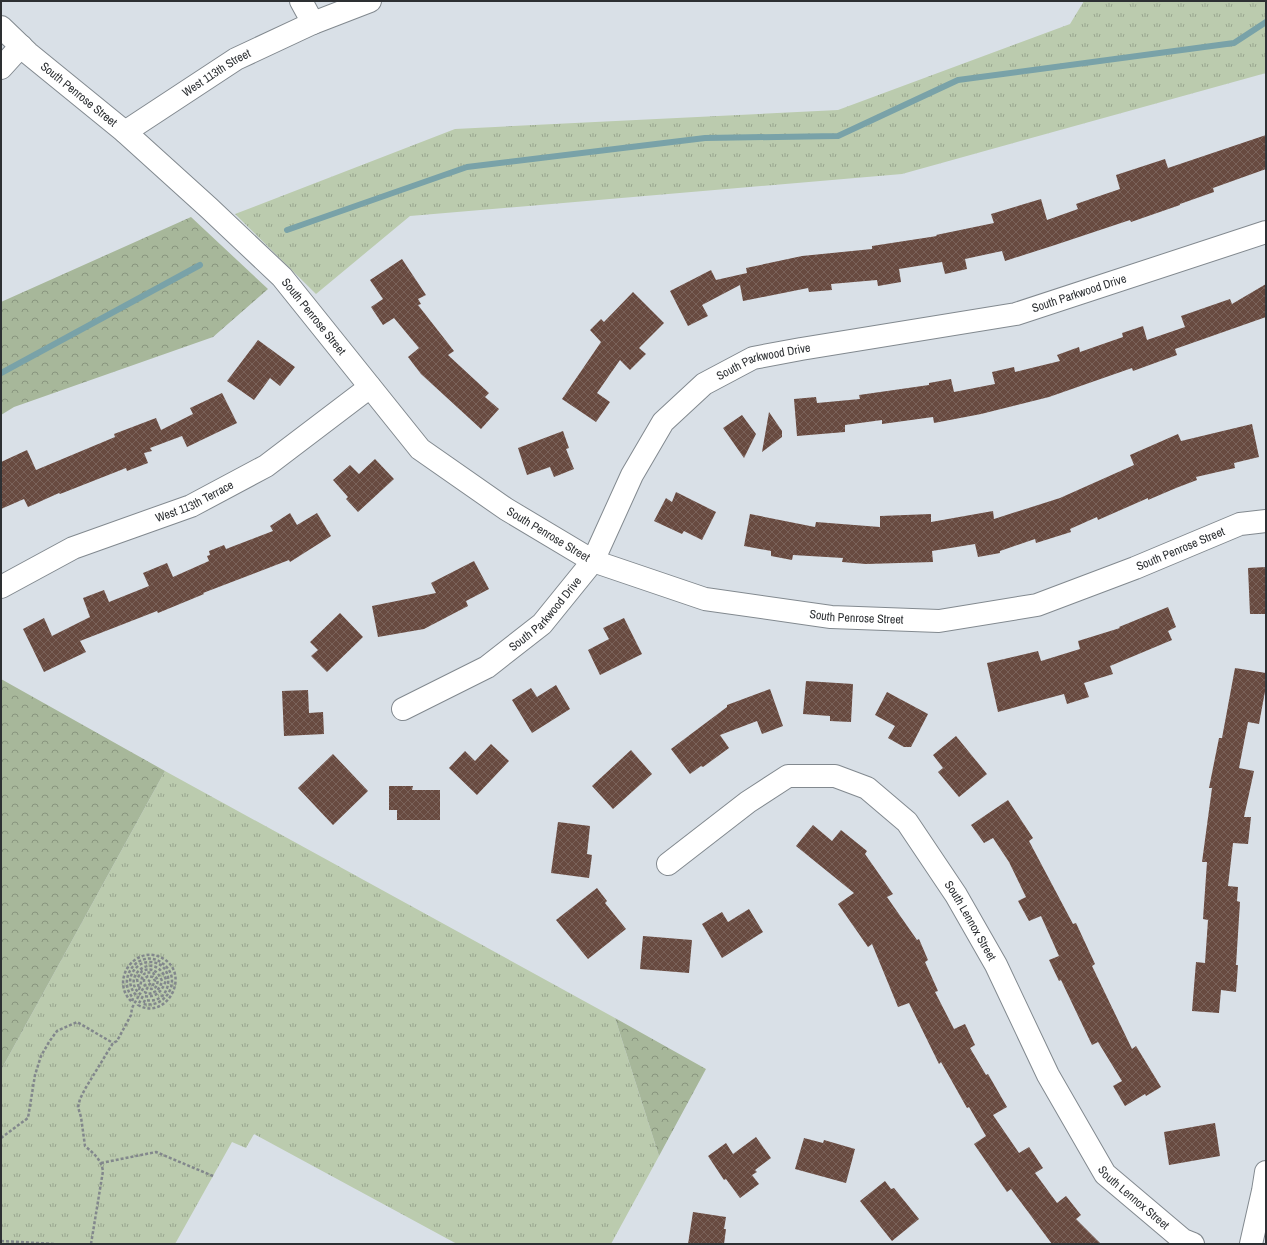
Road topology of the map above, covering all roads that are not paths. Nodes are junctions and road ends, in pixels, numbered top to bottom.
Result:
1 (301, 1) edge
2 (370, 1) edge
3 (313, 23) junction
4 (1, 27) edge
5 (21, 46) junction
6 (1, 68) edge
7 (125, 132) junction
8 (1266, 232) edge
9 (370, 387) junction
10 (1266, 521) edge
11 (593, 561) junction
12 (1, 587) edge
13 (403, 709) dead end
14 (668, 864) dead end
15 (1266, 1172) edge
16 (1193, 1244) edge
17 (1251, 1244) edge

1 - 3 street
2 - 3 street, West 113th Street
3 - 7 street, West 113th Street
4 - 5 street, South Penrose Street
5 - 6 street
5 - 7 street, South Penrose Street
7 - 9 street, South Penrose Street
8 - 11 street, South Parkwood Drive
9 - 11 street, South Penrose Street
9 - 12 street, West 113th Terrace
10 - 11 street, South Penrose Street
11 - 13 street, South Parkwood Drive
14 - 16 street, South Lennox Street
15 - 17 street

